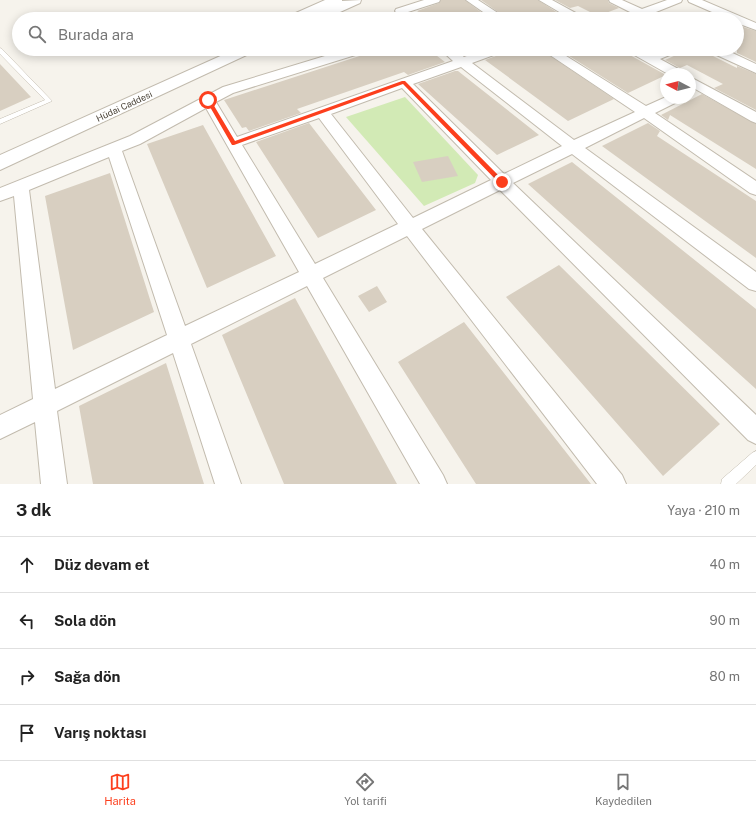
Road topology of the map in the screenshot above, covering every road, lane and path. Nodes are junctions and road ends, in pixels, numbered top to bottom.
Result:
1 (336, 0) edge
2 (355, 0) edge
3 (435, 0) edge
4 (471, 0) edge
5 (544, 0) edge
6 (614, 0) edge
7 (677, 0) edge
8 (693, 0) edge
9 (309, 12) edge
10 (328, 12) edge
11 (401, 12) edge
12 (490, 12) edge
13 (566, 12) edge
14 (639, 12) edge
15 (644, 12) edge
16 (719, 12) edge
17 (756, 13) edge
18 (744, 19) edge
19 (744, 23) edge
20 (756, 27) edge
21 (0, 51) edge
22 (211, 56) edge
23 (233, 56) edge
24 (337, 56) edge
25 (455, 56) edge
26 (477, 56) edge
27 (558, 56) edge
28 (646, 56) edge
29 (658, 56) edge
30 (729, 56) edge
31 (651, 59) junction
32 (462, 61) junction
33 (667, 68) edge
34 (756, 69) edge
35 (404, 82) junction
36 (696, 88) edge
37 (208, 100) junction
38 (662, 104) edge
39 (322, 112) junction
40 (645, 112) junction
41 (756, 118) edge
42 (0, 122) edge
43 (234, 143) junction
44 (574, 147) junction
45 (114, 149) junction
46 (0, 151) edge
47 (0, 163) edge
48 (502, 182) junction
49 (21, 186) junction
50 (756, 189) edge
51 (0, 195) edge
52 (410, 227) junction
53 (312, 275) junction
54 (756, 284) edge
55 (179, 340) junction
56 (46, 405) junction
57 (0, 428) edge
58 (756, 432) edge
59 (756, 457) edge
60 (54, 484) edge
61 (228, 484) edge
62 (434, 484) edge
63 (613, 484) edge
64 (728, 484) edge

1 - 9 street
2 - 10 street
3 - 11 street
4 - 12 street
5 - 13 street
6 - 14 street
7 - 15 street
8 - 16 street
17 - 18 street
19 - 20 street
21 - 42 lane
22 - 46 street, Hüdai Caddesi
23 - 47 street, Hüdai Caddesi
24 - 37 street
25 - 32 street
26 - 32 street
27 - 40 street
28 - 31 street
29 - 31 street
30 - 34 street
31 - 33 street
32 - 35 street
32 - 44 street
35 - 39 street
35 - 48 street
36 - 41 street
37 - 43 street
37 - 45 street
38 - 40 street
39 - 43 street
39 - 52 street
40 - 44 street
40 - 50 street
43 - 53 street
44 - 48 street
44 - 54 street
45 - 49 street
45 - 55 street
48 - 52 street
48 - 58 street
49 - 51 street
49 - 56 street
52 - 53 street
52 - 63 street
53 - 55 street
53 - 62 street
55 - 56 street
55 - 61 street
56 - 57 street
56 - 60 street
59 - 64 lane

